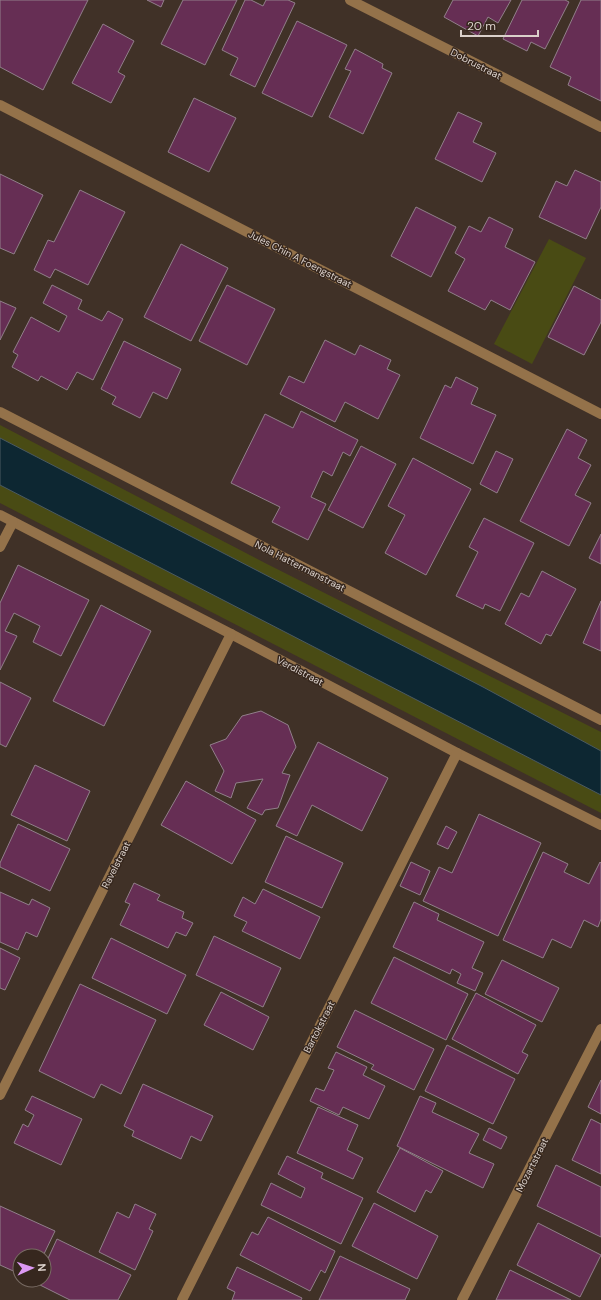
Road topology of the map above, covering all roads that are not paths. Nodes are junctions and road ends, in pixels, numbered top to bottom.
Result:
1 (350, 0) edge
2 (0, 105) edge
3 (601, 127) edge
4 (0, 412) edge
5 (601, 414) edge
6 (0, 515) edge
7 (13, 522) junction
8 (0, 547) edge
9 (232, 634) junction
10 (601, 720) edge
11 (457, 753) junction
12 (601, 825) edge
13 (601, 1029) edge
14 (0, 1095) edge
15 (182, 1300) edge
16 (462, 1300) edge

1 - 3 street, Dobrustraat
2 - 5 street, Jules Chin A Foengstraat
4 - 10 street, Nola Hattermanstraat
6 - 7 street, Verdistraat
7 - 8 street
7 - 9 street, Verdistraat
9 - 11 street, Verdistraat
9 - 14 street, Ravelstraat
11 - 12 street, Verdistraat
11 - 15 street, Bartokstraat
13 - 16 street, Mozartstraat

